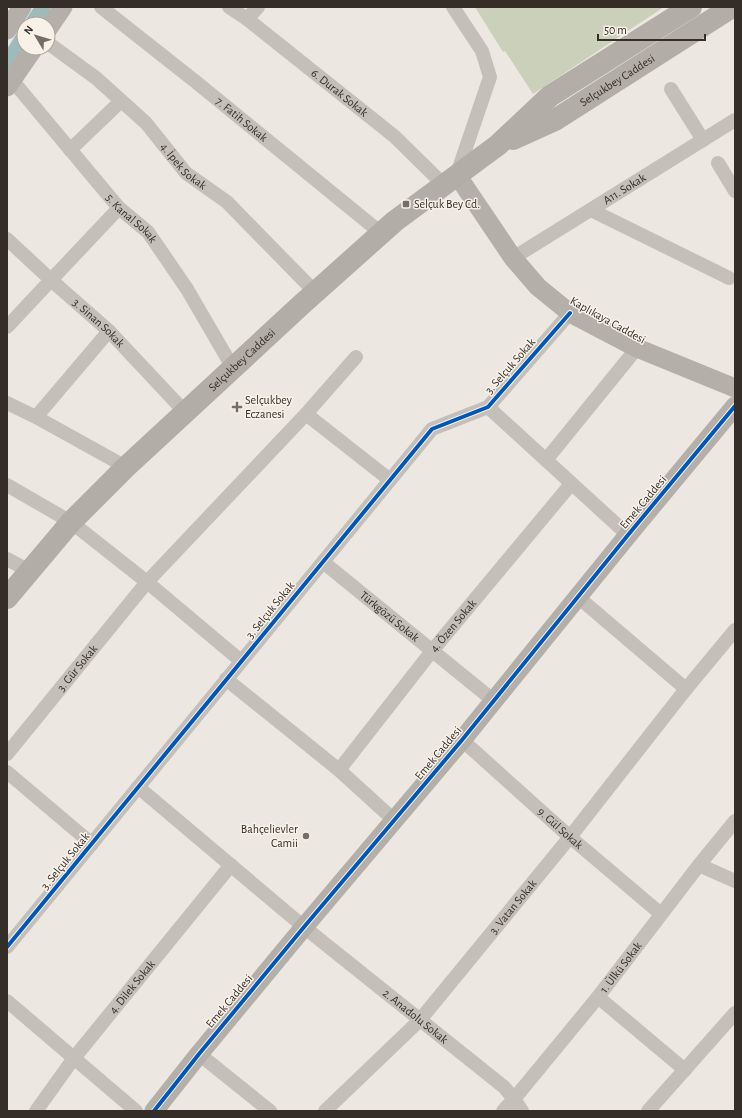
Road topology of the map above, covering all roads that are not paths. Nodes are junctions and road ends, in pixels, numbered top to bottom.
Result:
1 (63, 7) edge
2 (101, 7) edge
3 (229, 7) edge
4 (258, 7) edge
5 (453, 7) edge
6 (691, 7) edge
7 (732, 7) edge
8 (19, 9) edge
9 (56, 17) edge
10 (247, 19) junction
11 (7, 30) edge
12 (56, 49) edge
13 (28, 56) edge
14 (9, 84) edge
15 (671, 89) dead end
16 (121, 101) junction
17 (735, 120) edge
18 (703, 140) junction
19 (498, 145) junction
20 (70, 150) junction
21 (718, 163) dead end
22 (450, 180) junction
23 (735, 191) edge
24 (119, 208) junction
25 (591, 210) junction
26 (381, 233) junction
27 (7, 239) edge
28 (513, 258) junction
29 (730, 278) dead end
30 (50, 280) junction
31 (315, 292) junction
32 (570, 313) junction
33 (7, 327) edge
34 (109, 331) junction
35 (637, 348) junction
36 (356, 357) dead end
37 (233, 368) junction
38 (735, 388) edge
39 (7, 403) edge
40 (735, 406) edge
41 (488, 407) junction
42 (185, 412) junction
43 (306, 414) junction
44 (36, 417) junction
45 (546, 460) junction
46 (126, 467) junction
47 (390, 480) junction
48 (571, 484) junction
49 (7, 486) edge
50 (71, 522) junction
51 (628, 535) junction
52 (7, 559) edge
53 (323, 562) junction
54 (29, 571) junction
55 (147, 582) junction
56 (578, 597) junction
57 (7, 598) edge
58 (735, 630) edge
59 (432, 651) junction
60 (241, 661) junction
61 (226, 679) junction
62 (686, 689) junction
63 (494, 701) junction
64 (462, 740) junction
65 (7, 754) edge
66 (339, 770) junction
67 (7, 772) edge
68 (138, 787) junction
69 (394, 820) junction
70 (735, 821) edge
71 (570, 837) junction
72 (92, 844) junction
73 (230, 865) junction
74 (698, 865) junction
75 (735, 881) edge
76 (661, 914) junction
77 (304, 927) junction
78 (7, 947) edge
79 (598, 997) junction
80 (7, 1001) edge
81 (735, 1013) edge
82 (420, 1020) junction
83 (199, 1054) junction
84 (74, 1058) junction
85 (685, 1070) junction
86 (518, 1105) edge
87 (36, 1111) edge
88 (136, 1111) edge
89 (154, 1111) edge
90 (270, 1111) edge
91 (325, 1111) edge
92 (503, 1111) edge
93 (648, 1111) edge

1 - 9 street
2 - 26 street, 7. Fatih Sokak
3 - 10 street, 6. Durak Sokak
4 - 10 street
5 - 22 street
6 - 19 main road, Selçukbey Caddesi
7 - 19 main road, Selçukbey Caddesi
8 - 11 street
10 - 22 street, 6. Durak Sokak
12 - 16 street, 4. İpek Sokak
13 - 14 street
14 - 20 street, 5. Kanal Sokak
15 - 18 street
16 - 20 street
16 - 31 street, 4. İpek Sokak
17 - 18 street, A11. Sokak
18 - 25 street, A11. Sokak
19 - 22 main road, Selçukbey Caddesi
20 - 24 street, 5. Kanal Sokak
21 - 23 street
22 - 26 main road, Selçukbey Caddesi
22 - 28 street, Kaplıkaya Caddesi
24 - 30 street
24 - 37 street, 5. Kanal Sokak
25 - 28 street, A11. Sokak
25 - 29 street
26 - 31 main road, Selçukbey Caddesi
27 - 30 street, 3. Sinan Sokak
28 - 32 street, Kaplıkaya Caddesi
30 - 33 street
30 - 34 street, 3. Sinan Sokak
31 - 37 main road, Selçukbey Caddesi
32 - 35 street, Kaplıkaya Caddesi
32 - 41 street, 3. Selçuk Sokak
34 - 42 street, 3. Sinan Sokak
34 - 44 street
35 - 38 street, Kaplıkaya Caddesi
35 - 45 street
36 - 43 street
37 - 42 main road, Selçukbey Caddesi
39 - 44 street
40 - 51 street, Emek Caddesi
41 - 45 street
41 - 47 street, 3. Selçuk Sokak
42 - 46 main road, Selçukbey Caddesi
43 - 47 street
43 - 55 street, 3. Gür Sokak
44 - 46 street
45 - 48 street
46 - 50 main road, Selçukbey Caddesi
47 - 53 street, 3. Selçuk Sokak
48 - 51 street
48 - 59 street, 4. Özen Sokak
49 - 50 street
50 - 54 main road, Selçukbey Caddesi
50 - 55 street
51 - 56 street, Emek Caddesi
52 - 54 street
53 - 59 street, Türkgözü Sokak
53 - 60 street, 3. Selçuk Sokak
54 - 57 main road, Selçukbey Caddesi
55 - 60 street
55 - 65 street, 3. Gür Sokak
56 - 62 street
56 - 63 street, Emek Caddesi
58 - 62 street, 3. Vatan Sokak
59 - 63 street, Türkgözü Sokak
59 - 66 street, 4. Özen Sokak
60 - 61 street, 3. Selçuk Sokak
61 - 66 street
61 - 68 street, 3. Selçuk Sokak
62 - 71 street, 3. Vatan Sokak
63 - 64 street, Emek Caddesi
64 - 69 street, Emek Caddesi
64 - 71 street, 9. Gül Sokak
66 - 69 street
67 - 72 street
68 - 72 street, 3. Selçuk Sokak
68 - 73 street, 2. Anadolu Sokak
69 - 77 street, Emek Caddesi
70 - 74 street, 1. Ülkü Sokak
71 - 76 street, 9. Gül Sokak
71 - 82 street, 3. Vatan Sokak
72 - 78 street, 3. Selçuk Sokak
73 - 77 street, 2. Anadolu Sokak
73 - 84 street, 4. Dilek Sokak
74 - 75 street
74 - 76 street, 1. Ülkü Sokak
76 - 79 street, 1. Ülkü Sokak
77 - 82 street, 2. Anadolu Sokak
77 - 83 street, Emek Caddesi
79 - 85 street
79 - 86 street, 1. Ülkü Sokak
80 - 84 street
81 - 85 street
82 - 86 street, 2. Anadolu Sokak
82 - 91 street, 3. Vatan Sokak
83 - 89 street, Emek Caddesi
83 - 90 street
84 - 87 street, 4. Dilek Sokak
84 - 88 street
85 - 93 street
86 - 92 street, 1. Ülkü Sokak

